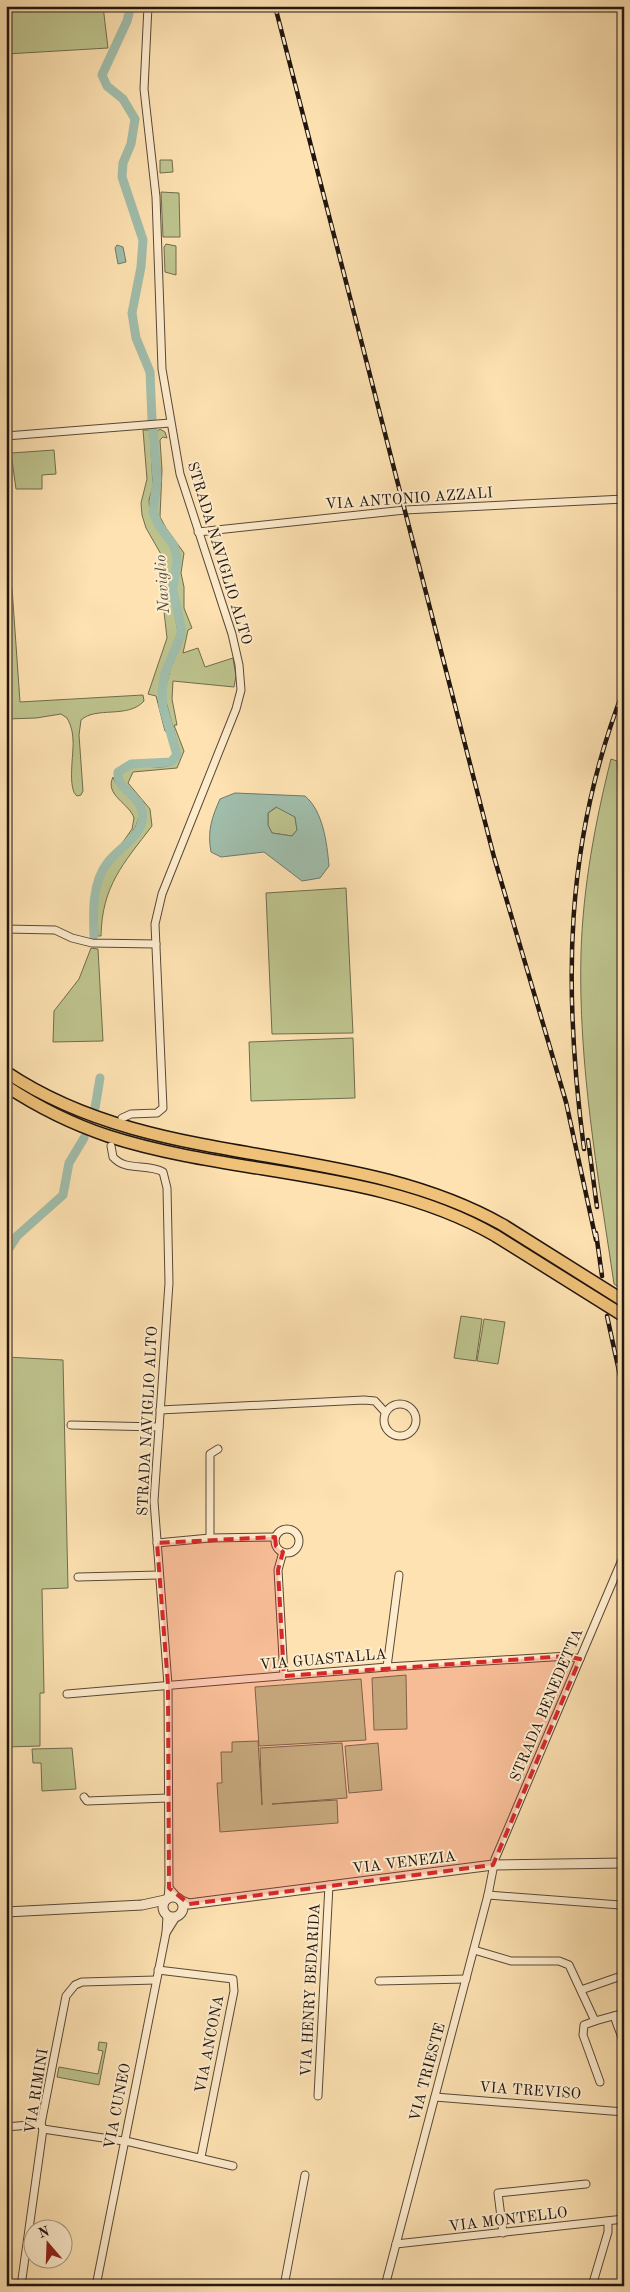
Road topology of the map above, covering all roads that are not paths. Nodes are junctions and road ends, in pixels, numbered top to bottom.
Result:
1 (148, 6) edge
2 (170, 423) junction
3 (6, 436) edge
4 (624, 499) edge
5 (198, 532) junction
6 (6, 929) edge
7 (156, 944) junction
8 (6, 1072) edge
9 (6, 1086) edge
10 (122, 1118) dead end
11 (111, 1146) dead end
12 (624, 1301) edge
13 (624, 1316) edge
14 (160, 1410) junction
15 (385, 1412) junction
16 (71, 1425) dead end
17 (159, 1427) junction
18 (218, 1450) dead end
19 (275, 1537) junction
20 (210, 1538) junction
21 (157, 1543) junction
22 (284, 1552) junction
23 (624, 1555) edge
24 (159, 1575) junction
25 (399, 1575) dead end
26 (78, 1577) dead end
27 (580, 1658) junction
28 (387, 1667) junction
29 (284, 1676) junction
30 (168, 1685) junction
31 (67, 1694) dead end
32 (84, 1797) dead end
33 (168, 1798) junction
34 (624, 1863) edge
35 (493, 1865) junction
36 (330, 1885) junction
37 (169, 1888) junction
38 (488, 1895) junction
39 (167, 1899) junction
40 (183, 1903) junction
41 (142, 1905) junction
42 (620, 1905) dead end
43 (6, 1912) edge
44 (169, 1915) junction
45 (474, 1950) junction
46 (158, 1970) junction
47 (624, 1975) edge
48 (466, 1979) junction
49 (156, 1980) junction
50 (380, 1981) dead end
51 (582, 1990) junction
52 (624, 2013) edge
53 (614, 2016) junction
54 (595, 2021) junction
55 (624, 2043) edge
56 (600, 2082) dead end
57 (318, 2096) dead end
58 (435, 2097) junction
59 (624, 2112) edge
60 (6, 2127) edge
61 (42, 2127) junction
62 (124, 2141) junction
63 (201, 2157) junction
64 (233, 2166) dead end
65 (304, 2175) dead end
66 (586, 2184) dead end
67 (624, 2219) edge
68 (608, 2221) junction
69 (503, 2233) junction
70 (396, 2244) junction
71 (21, 2286) edge
72 (96, 2286) edge
73 (284, 2286) edge
74 (385, 2286) edge
75 (592, 2286) edge

1 - 2 street, STRADA NAVIGLIO ALTO
2 - 3 street
2 - 5 street, STRADA NAVIGLIO ALTO
4 - 5 street, VIA ANTONIO AZZALI
5 - 7 street, STRADA NAVIGLIO ALTO
6 - 7 street
7 - 10 street, STRADA NAVIGLIO ALTO
8 - 12 highway, bridge
9 - 13 highway, bridge
11 - 14 street, STRADA NAVIGLIO ALTO
14 - 15 street
14 - 17 street, STRADA NAVIGLIO ALTO
15 - 15 street
16 - 17 street
17 - 21 street, STRADA NAVIGLIO ALTO
18 - 20 street
19 - 20 street
19 - 22 street
19 - 22 street
20 - 21 street
21 - 24 street, STRADA NAVIGLIO ALTO
22 - 29 street
23 - 27 street, STRADA BENEDETTA
24 - 26 street
24 - 30 street, STRADA NAVIGLIO ALTO
25 - 28 street
27 - 28 street, VIA GUASTALLA
27 - 35 street, STRADA BENEDETTA
28 - 29 street, VIA GUASTALLA
29 - 30 street, VIA GUASTALLA
30 - 31 street, VIA GUASTALLA
30 - 33 street, STRADA NAVIGLIO ALTO
32 - 33 street
33 - 37 street, STRADA NAVIGLIO ALTO
34 - 35 street, VIA VENEZIA
35 - 36 street, VIA VENEZIA
35 - 38 street, VIA TRIESTE
36 - 40 street, VIA VENEZIA
36 - 57 street, VIA HENRY BEDARIDA
37 - 39 street, STRADA NAVIGLIO ALTO
37 - 40 street
38 - 42 street
38 - 45 street, VIA TRIESTE
39 - 40 street, VIA VENEZIA
39 - 41 street, VIA VENEZIA
39 - 44 street
40 - 44 street
41 - 43 street, VIA VENEZIA
41 - 44 street, VIA VENEZIA
44 - 46 street, VIA CUNEO
45 - 48 street, VIA TRIESTE
45 - 51 street
46 - 49 street, VIA CUNEO
46 - 63 street, VIA ANCONA
47 - 51 street
48 - 50 street
48 - 58 street, VIA TRIESTE
49 - 61 street, VIA RIMINI
49 - 62 street, VIA CUNEO
51 - 54 street
52 - 53 street
53 - 54 street
53 - 55 street
54 - 56 street
58 - 59 street, VIA TREVISO
58 - 70 street, VIA TRIESTE
60 - 61 street
61 - 62 street
61 - 71 street, VIA RIMINI
62 - 63 street
62 - 72 street, VIA CUNEO
63 - 64 street
65 - 73 street
66 - 69 street
67 - 68 street, VIA MONTELLO
68 - 69 street, VIA MONTELLO
68 - 75 street
69 - 70 street, VIA MONTELLO
70 - 74 street, VIA TRIESTE

